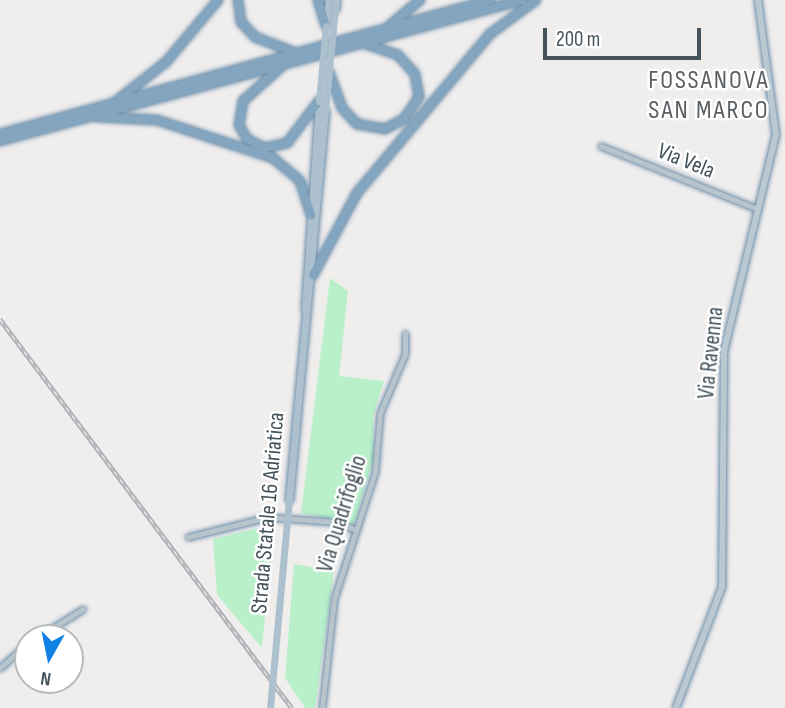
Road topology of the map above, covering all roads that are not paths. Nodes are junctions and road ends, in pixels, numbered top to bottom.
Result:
1 (219, 0) edge
2 (238, 0) edge
3 (318, 0) edge
4 (329, 0) edge
5 (336, 0) edge
6 (420, 0) edge
7 (490, 0) edge
8 (522, 0) edge
9 (536, 0) edge
10 (758, 0) edge
11 (326, 26) junction
12 (384, 30) junction
13 (363, 43) junction
14 (296, 53) junction
15 (287, 63) junction
16 (329, 72) junction
17 (319, 101) joint
18 (114, 103) junction
19 (318, 113) junction
20 (90, 116) junction
21 (1, 137) edge
22 (601, 146) dead end
23 (758, 209) junction
24 (311, 215) junction
25 (313, 275) junction
26 (305, 321) junction
27 (405, 334) dead end
28 (357, 530) junction
29 (188, 537) dead end
30 (83, 609) dead end
31 (59, 624) edge
32 (14, 656) edge
33 (0, 668) edge
34 (270, 708) edge
35 (322, 708) edge
36 (677, 708) edge

1 - 18 highway
2 - 14 highway
3 - 11 highway
4 - 11 main road
5 - 16 main road, Strada Statale 16 Adriatica, bridge
6 - 12 highway
7 - 12 highway
8 - 13 highway
9 - 25 highway
10 - 23 main road, Via Ravenna
11 - 17 main road, bridge
12 - 14 highway
13 - 15 highway
13 - 16 highway
14 - 18 highway
15 - 19 highway
15 - 20 highway
16 - 19 main road, Strada Statale 16 Adriatica, bridge
17 - 19 highway
18 - 21 highway
19 - 24 main road, Strada Statale 16 Adriatica
19 - 25 main road, Strada Statale 16 Adriatica
20 - 21 highway
20 - 24 highway
22 - 23 street, Via Vela
23 - 36 main road, Via Ravenna
24 - 26 main road, Strada Statale 16 Adriatica
25 - 26 main road, Strada Statale 16 Adriatica
26 - 34 main road, Strada Statale 16 Adriatica, bridge
27 - 28 street, Via Quadrifoglio
28 - 29 street
28 - 35 street, Via Quadrifoglio
30 - 31 street
32 - 33 street

